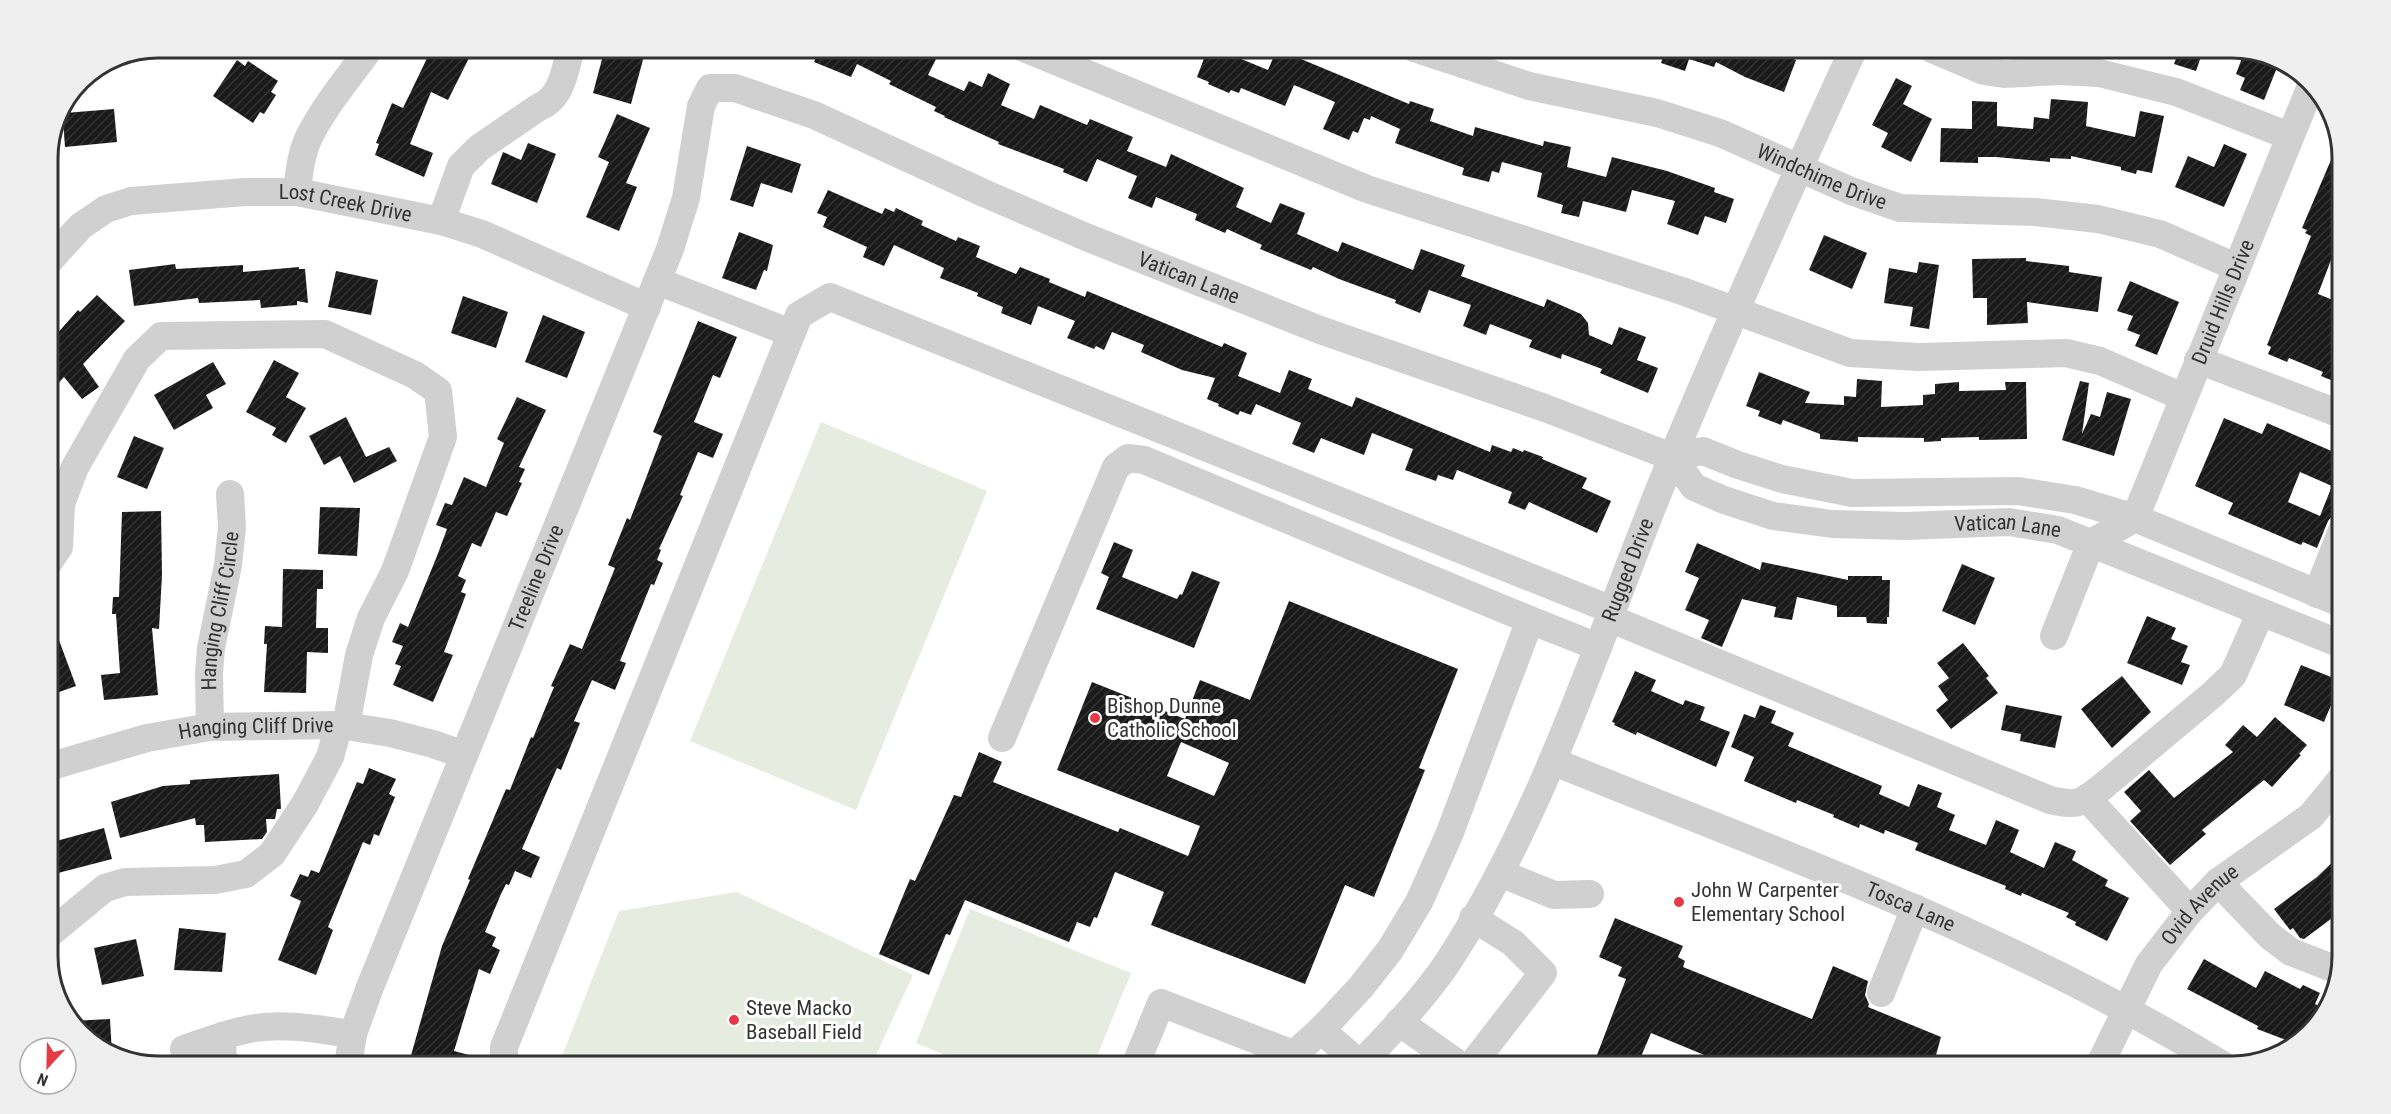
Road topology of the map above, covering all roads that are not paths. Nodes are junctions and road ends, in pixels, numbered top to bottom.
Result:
1 (363, 58) edge
2 (568, 58) edge
3 (1048, 58) edge
4 (1444, 58) edge
5 (1849, 58) edge
6 (1953, 58) edge
7 (710, 88) joint
8 (2308, 93) edge
9 (2289, 136) junction
10 (1800, 166) junction
11 (297, 192) junction
12 (441, 221) junction
13 (59, 250) edge
14 (2236, 267) junction
15 (657, 281) junction
16 (647, 307) junction
17 (1736, 311) junction
18 (791, 333) junction
19 (2198, 360) junction
20 (2183, 397) junction
21 (2332, 411) edge
22 (1672, 457) junction
23 (230, 494) dead end
24 (2134, 518) junction
25 (2091, 543) junction
26 (59, 547) edge
27 (2330, 599) edge
28 (2261, 612) junction
29 (1611, 614) junction
30 (1530, 620) junction
31 (2054, 636) dead end
32 (2332, 641) edge
33 (1598, 647) junction
34 (342, 725) junction
35 (210, 727) junction
36 (1002, 738) dead end
37 (464, 755) junction
38 (1552, 760) junction
39 (59, 764) edge
40 (2332, 790) edge
41 (2087, 798) junction
42 (1500, 873) junction
43 (2218, 882) junction
44 (1590, 894) dead end
45 (1914, 908) junction
46 (2190, 910) junction
47 (1473, 918) junction
48 (59, 926) edge
49 (2331, 968) edge
50 (1881, 993) dead end
51 (2126, 1009) junction
52 (1399, 1022) junction
53 (1321, 1030) junction
54 (353, 1034) junction
55 (222, 1036) junction
56 (184, 1049) dead end
57 (223, 1056) edge
58 (350, 1056) edge
59 (504, 1056) edge
60 (1139, 1056) edge
61 (1278, 1056) edge
62 (1292, 1056) edge
63 (1349, 1056) edge
64 (1367, 1056) edge
65 (1447, 1056) edge
66 (1479, 1056) edge
67 (2104, 1056) edge
68 (2207, 1056) edge

1 - 11 street
2 - 12 street
3 - 17 street
4 - 10 street, Windchime Drive
5 - 10 street, Rugged Drive
6 - 9 street
7 - 15 street, Treeline Drive
7 - 22 street, Vatican Lane
8 - 9 street, Druid Hills Drive
9 - 14 street, Druid Hills Drive
10 - 14 street, Windchime Drive
10 - 17 street, Rugged Drive
11 - 12 street, Lost Creek Drive
11 - 13 street, Lost Creek Drive
12 - 16 street, Lost Creek Drive
14 - 19 street, Druid Hills Drive
15 - 16 street, Treeline Drive
15 - 18 street
16 - 37 street, Treeline Drive
17 - 20 street
17 - 22 street, Rugged Drive
18 - 29 street
18 - 59 street
19 - 20 street, Druid Hills Drive
19 - 21 street
20 - 24 street, Druid Hills Drive
22 - 24 street, Vatican Lane
22 - 25 street, Vatican Lane
22 - 29 street, Rugged Drive
23 - 35 street, Hanging Cliff Circle
24 - 25 street
24 - 27 street, Vatican Lane
25 - 28 street, Vatican Lane
25 - 31 street
26 - 34 street
28 - 32 street, Vatican Lane
28 - 41 street
29 - 33 street, Rugged Drive
29 - 41 street
30 - 33 street
30 - 36 street
30 - 53 street
33 - 38 street, Rugged Drive
34 - 35 street, Hanging Cliff Drive
34 - 37 street, Hanging Cliff Drive
34 - 48 street
35 - 39 street, Hanging Cliff Drive
37 - 54 street, Treeline Drive
38 - 42 street, Rugged Drive
38 - 45 street, Tosca Lane
40 - 43 street, Ovid Avenue
41 - 46 street
42 - 44 street
42 - 47 street, Rugged Drive
43 - 46 street, Ovid Avenue
43 - 49 street
45 - 50 street
45 - 51 street, Tosca Lane
46 - 51 street, Ovid Avenue
47 - 52 street, Rugged Drive
47 - 66 street
51 - 67 street, Ovid Avenue
51 - 68 street, Tosca Lane
52 - 64 street, Rugged Drive
52 - 65 street
53 - 62 street
53 - 63 street
54 - 55 street
54 - 58 street, Treeline Drive
55 - 56 street
55 - 57 street
60 - 61 street

